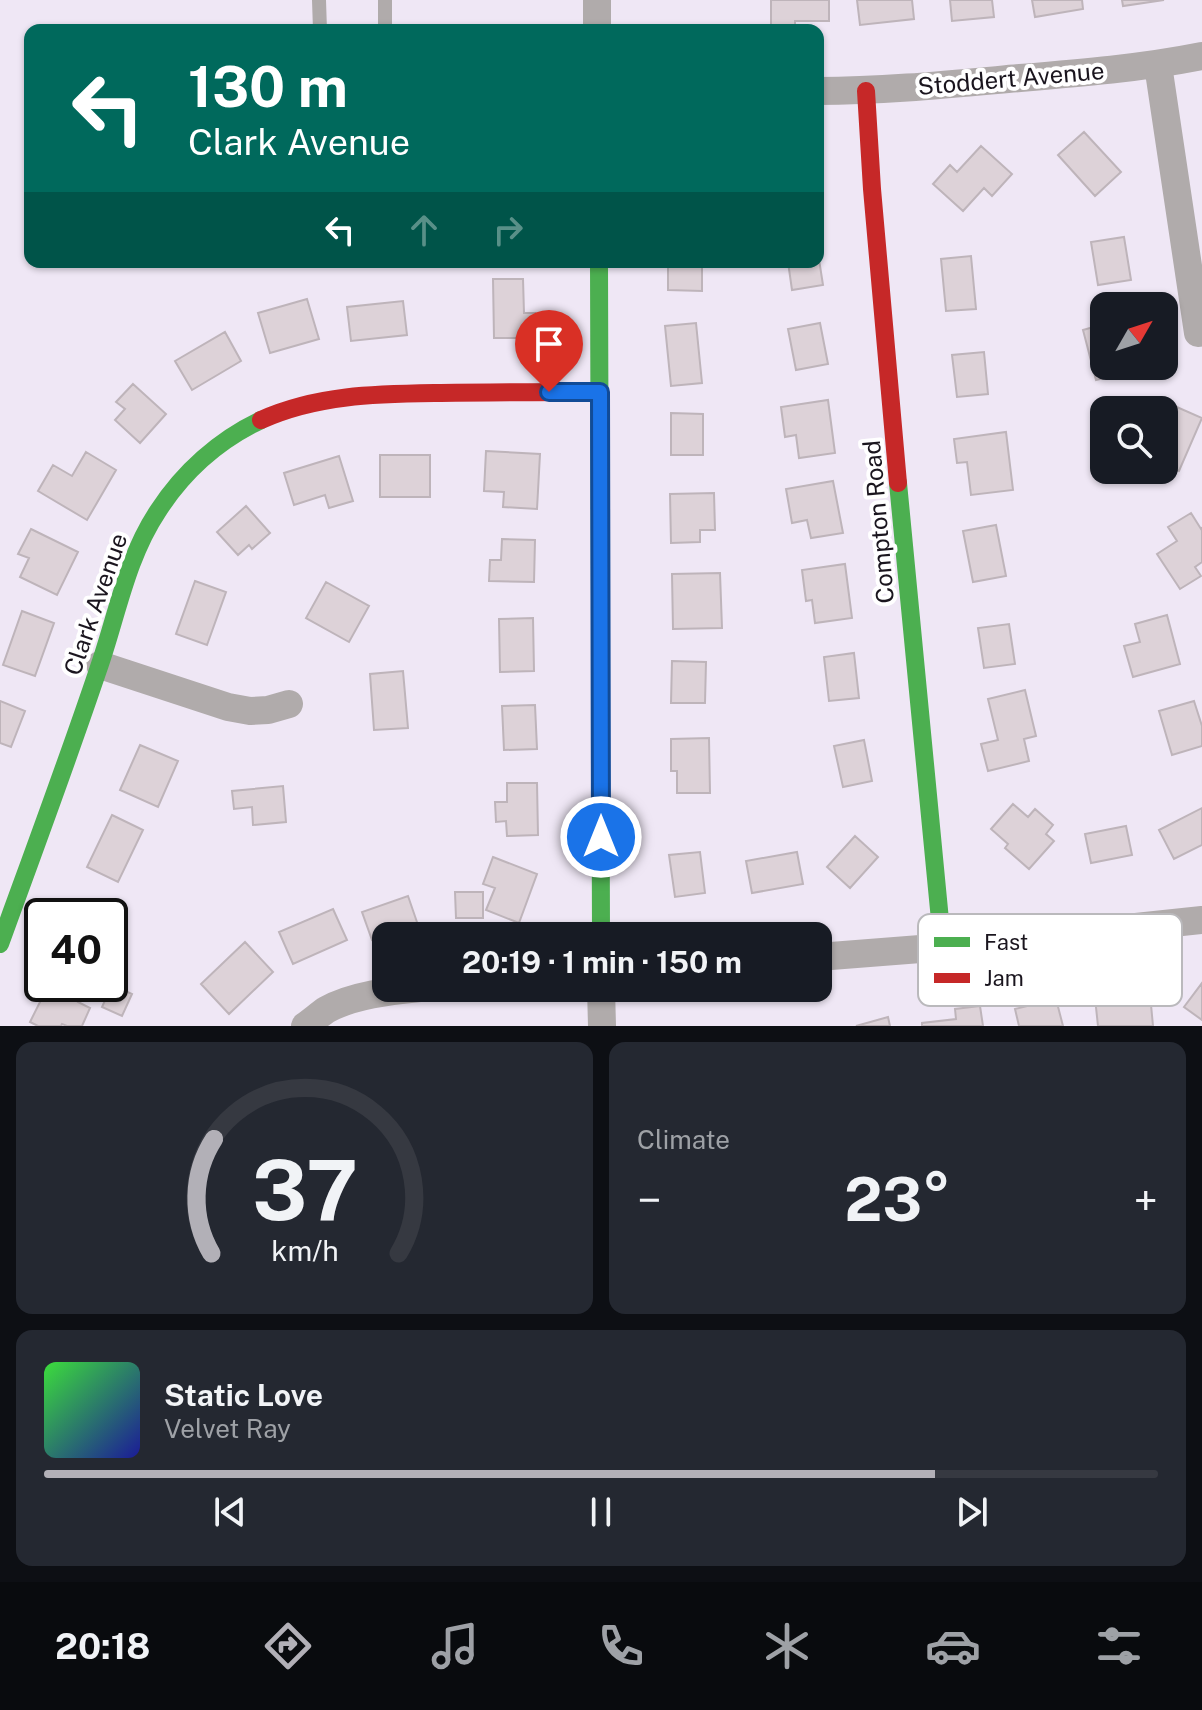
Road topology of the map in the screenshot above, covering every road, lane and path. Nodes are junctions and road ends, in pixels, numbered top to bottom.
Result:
1 (319, 0) edge
2 (385, 0) edge
3 (597, 0) edge
4 (320, 24) edge
5 (385, 24) edge
6 (597, 24) edge
7 (1202, 56) edge
8 (1158, 65) junction
9 (824, 91) edge
10 (866, 91) junction
11 (599, 268) edge
12 (1198, 333) dead end
13 (600, 392) junction
14 (100, 665) junction
15 (289, 704) dead end
16 (939, 914) edge
17 (1202, 920) edge
18 (601, 922) edge
19 (1182, 922) edge
20 (0, 944) edge
21 (918, 949) edge
22 (832, 956) edge
23 (372, 996) edge
24 (601, 1002) edge
25 (305, 1026) edge
26 (602, 1026) edge

1 - 4 lane
2 - 5 lane
3 - 6 street
7 - 8 street, Stoddert Avenue
8 - 10 street, Stoddert Avenue
8 - 12 street
9 - 10 street, Stoddert Avenue
10 - 16 street, Compton Road
11 - 13 street
13 - 14 street, Clark Avenue
13 - 18 street
14 - 15 street
14 - 20 street, Clark Avenue
17 - 19 street
21 - 22 street
23 - 25 street
24 - 26 street

